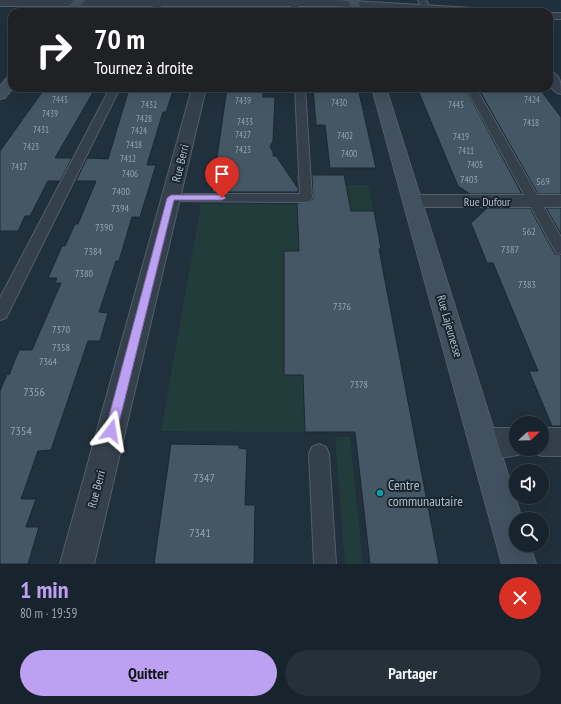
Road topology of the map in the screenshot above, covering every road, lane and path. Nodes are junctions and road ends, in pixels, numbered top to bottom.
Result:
1 (78, 1) edge
2 (0, 3) edge
3 (157, 5) edge
4 (221, 5) edge
5 (294, 5) edge
6 (355, 5) edge
7 (426, 7) edge
8 (439, 8) edge
9 (553, 80) edge
10 (8, 85) edge
11 (561, 90) edge
12 (113, 92) edge
13 (198, 92) edge
14 (300, 92) edge
15 (380, 92) edge
16 (473, 92) edge
17 (0, 95) edge
18 (171, 198) junction
19 (413, 201) junction
20 (534, 201) junction
21 (561, 201) edge
22 (561, 249) edge
23 (0, 313) edge
24 (484, 442) junction
25 (509, 442) edge
26 (549, 442) edge
27 (561, 442) edge
28 (319, 454) dead end
29 (77, 564) edge
30 (325, 564) edge
31 (519, 564) edge

1 - 2 street
1 - 3 street
3 - 4 street
4 - 5 street
5 - 6 street
6 - 7 street
7 - 8 street
9 - 11 street
10 - 17 main road
12 - 23 lane
13 - 18 street, Rue Berri
14 - 18 lane
15 - 19 main road, Rue Lajeunesse
16 - 20 lane
18 - 29 street, Rue Berri
19 - 20 street, Rue Dufour
19 - 24 main road, Rue Lajeunesse
20 - 21 street, Rue Dufour
20 - 22 lane
24 - 25 street
24 - 31 main road, Rue Lajeunesse
26 - 27 street
28 - 30 lane

